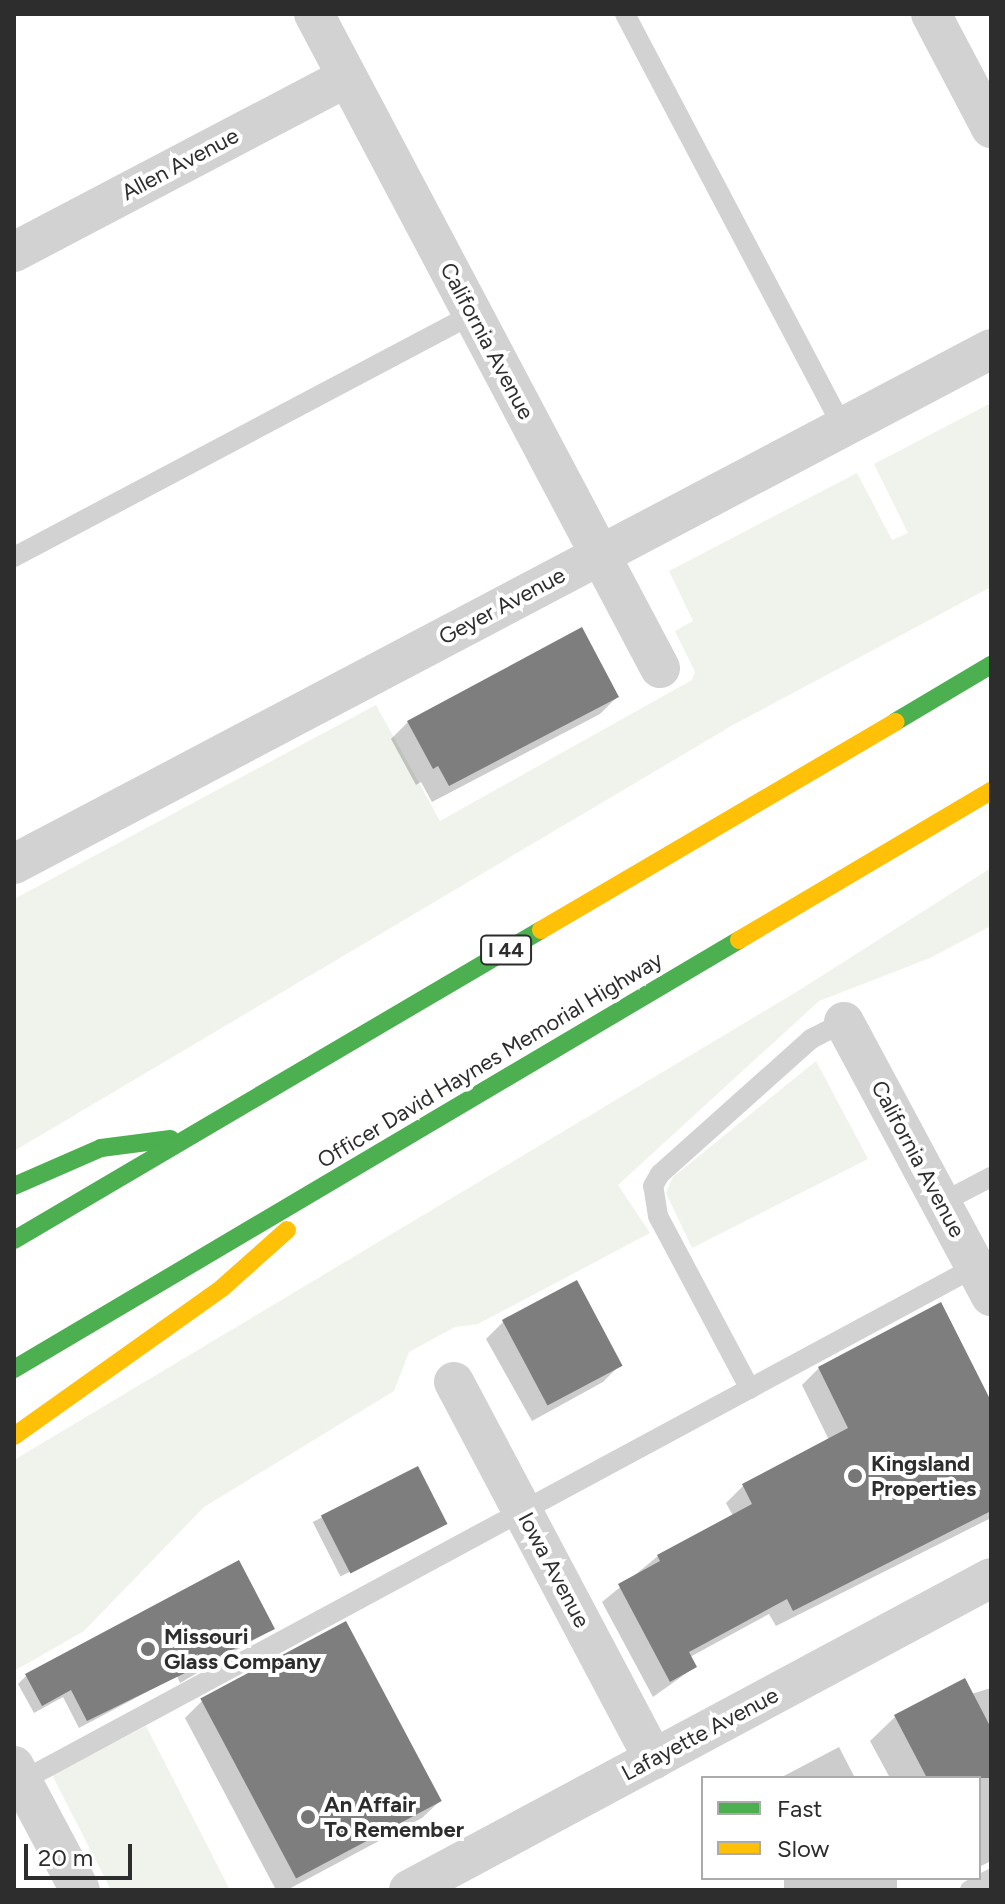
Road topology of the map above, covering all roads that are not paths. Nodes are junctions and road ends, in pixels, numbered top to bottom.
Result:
1 (314, 14) edge
2 (625, 14) edge
3 (931, 14) edge
4 (347, 77) junction
5 (991, 128) edge
6 (14, 252) edge
7 (473, 314) junction
8 (991, 349) edge
9 (843, 427) junction
10 (601, 555) junction
11 (14, 557) edge
12 (991, 665) edge
13 (660, 668) dead end
14 (991, 791) edge
15 (14, 864) edge
16 (844, 1022) joint
17 (188, 1137) junction
18 (361, 1164) junction
19 (991, 1177) edge
20 (14, 1186) edge
21 (941, 1203) junction
22 (14, 1240) edge
23 (983, 1281) edge
24 (14, 1369) edge
25 (454, 1382) dead end
26 (750, 1389) junction
27 (14, 1436) edge
28 (522, 1511) junction
29 (991, 1578) edge
30 (654, 1759) junction
31 (17, 1777) edge
32 (991, 1879) edge
33 (80, 1890) edge
34 (409, 1890) edge
35 (970, 1890) edge

1 - 4 street, California Avenue
2 - 9 lane
3 - 5 street
4 - 6 street, Allen Avenue
4 - 7 street, California Avenue
7 - 10 street, California Avenue
7 - 11 lane
8 - 9 street, Geyer Avenue
9 - 10 street, Geyer Avenue
10 - 13 street, California Avenue
10 - 15 street, Geyer Avenue
12 - 17 highway, I 44
14 - 18 highway, Officer David Haynes Memorial Highway
16 - 21 street, California Avenue
16 - 26 lane
17 - 20 highway
17 - 22 highway, I 44
18 - 24 highway, Officer David Haynes Memorial Highway
18 - 27 highway
19 - 21 lane
21 - 23 street, California Avenue
23 - 26 lane
25 - 28 street, Iowa Avenue
26 - 28 lane
28 - 30 street, Iowa Avenue
28 - 31 lane
29 - 30 street, Lafayette Avenue
30 - 34 street, Lafayette Avenue
31 - 33 street
32 - 35 lane

